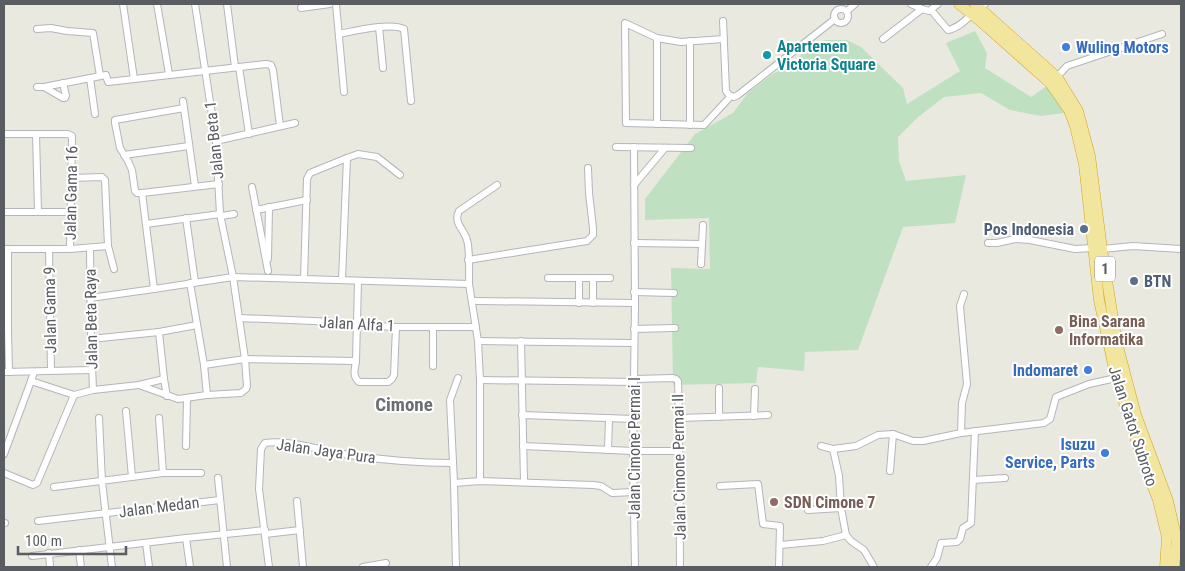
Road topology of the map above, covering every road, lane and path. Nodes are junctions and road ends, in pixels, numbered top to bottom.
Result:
1 (123, 4) edge
2 (157, 4) edge
3 (195, 4) edge
4 (228, 4) edge
5 (330, 4) edge
6 (336, 4) edge
7 (855, 4) edge
8 (911, 4) edge
9 (938, 4) edge
10 (959, 4) edge
11 (301, 8) dead end
12 (976, 8) edge
13 (922, 9) junction
14 (931, 10) junction
15 (847, 12) junction
16 (835, 19) junction
17 (723, 21) dead end
18 (379, 27) junction
19 (37, 28) dead end
20 (339, 34) junction
21 (1162, 34) dead end
22 (658, 38) junction
23 (724, 39) junction
24 (883, 39) dead end
25 (690, 41) junction
26 (237, 67) junction
27 (383, 68) dead end
28 (205, 70) junction
29 (169, 74) junction
30 (100, 76) junction
31 (1056, 77) junction
32 (90, 78) junction
33 (134, 79) junction
34 (63, 83) junction
35 (344, 92) dead end
36 (731, 96) junction
37 (182, 101) dead end
38 (411, 101) dead end
39 (184, 108) junction
40 (95, 114) dead end
41 (295, 123) dead end
42 (657, 124) junction
43 (690, 125) junction
44 (280, 126) junction
45 (4, 134) edge
46 (36, 134) junction
47 (249, 134) junction
48 (216, 141) junction
49 (189, 146) junction
50 (616, 147) dead end
51 (634, 148) junction
52 (665, 148) junction
53 (691, 148) dead end
54 (124, 155) junction
55 (347, 158) junction
56 (588, 168) dead end
57 (400, 174) dead end
58 (72, 178) junction
59 (497, 185) dead end
60 (634, 185) junction
61 (195, 186) junction
62 (219, 187) junction
63 (252, 187) dead end
64 (143, 198) junction
65 (306, 200) junction
66 (269, 207) junction
67 (256, 210) junction
68 (38, 211) junction
69 (4, 212) edge
70 (71, 212) junction
71 (234, 214) dead end
72 (221, 215) junction
73 (186, 218) junction
74 (146, 224) junction
75 (703, 225) dead end
76 (634, 243) junction
77 (988, 243) dead end
78 (702, 244) junction
79 (108, 246) junction
80 (90, 248) junction
81 (6, 249) edge
82 (49, 249) junction
83 (70, 249) junction
84 (1097, 249) junction
85 (1181, 249) edge
86 (468, 260) junction
87 (701, 264) dead end
88 (114, 269) dead end
89 (268, 274) junction
90 (233, 276) junction
91 (548, 278) dead end
92 (579, 278) junction
93 (593, 278) junction
94 (610, 278) dead end
95 (304, 279) junction
96 (342, 280) junction
97 (358, 280) junction
98 (193, 283) junction
99 (469, 284) junction
100 (154, 289) junction
101 (6, 290) edge
102 (634, 292) junction
103 (674, 293) dead end
104 (964, 294) dead end
105 (90, 298) junction
106 (472, 301) junction
107 (579, 303) junction
108 (593, 303) junction
109 (634, 303) junction
110 (239, 318) junction
111 (197, 325) junction
112 (357, 325) junction
113 (396, 327) junction
114 (433, 327) junction
115 (476, 327) junction
116 (675, 328) dead end
117 (634, 329) junction
118 (6, 330) edge
119 (158, 332) junction
120 (91, 340) junction
121 (478, 341) junction
122 (521, 342) junction
123 (634, 343) junction
124 (245, 359) junction
125 (356, 361) junction
126 (204, 365) junction
127 (433, 366) dead end
128 (92, 370) junction
129 (51, 371) junction
130 (6, 372) edge
131 (34, 372) junction
132 (458, 378) dead end
133 (1116, 378) junction
134 (164, 379) junction
135 (480, 380) junction
136 (31, 381) junction
137 (522, 381) junction
138 (634, 381) junction
139 (139, 384) junction
140 (719, 388) dead end
141 (755, 389) dead end
142 (93, 390) junction
143 (74, 395) junction
144 (207, 395) junction
145 (167, 396) junction
146 (186, 398) junction
147 (126, 411) dead end
148 (522, 415) junction
149 (754, 416) junction
150 (768, 416) dead end
151 (719, 417) junction
152 (99, 418) dead end
153 (159, 418) dead end
154 (609, 418) junction
155 (679, 418) junction
156 (634, 419) junction
157 (974, 431) junction
158 (961, 432) junction
159 (893, 434) junction
160 (186, 446) dead end
161 (523, 446) junction
162 (821, 446) dead end
163 (833, 449) junction
164 (608, 450) junction
165 (633, 451) junction
166 (679, 451) junction
167 (4, 454) edge
168 (453, 463) junction
169 (890, 472) dead end
170 (4, 473) edge
171 (201, 473) dead end
172 (163, 474) junction
173 (132, 477) junction
174 (218, 478) dead end
175 (1005, 478) dead end
176 (973, 480) junction
177 (480, 481) junction
178 (102, 482) junction
179 (524, 482) junction
180 (454, 483) junction
181 (720, 486) dead end
182 (54, 487) dead end
183 (634, 492) junction
184 (220, 500) junction
185 (297, 501) dead end
186 (841, 508) junction
187 (808, 510) dead end
188 (106, 514) junction
189 (38, 521) dead end
190 (300, 530) junction
191 (265, 532) junction
192 (224, 534) junction
193 (846, 535) junction
194 (186, 538) junction
195 (146, 543) junction
196 (780, 545) junction
197 (110, 548) junction
198 (79, 550) junction
199 (49, 553) junction
200 (32, 556) dead end
201 (386, 563) dead end
202 (50, 567) edge
203 (81, 567) edge
204 (112, 567) edge
205 (149, 567) edge
206 (190, 567) edge
207 (227, 567) edge
208 (269, 567) edge
209 (303, 567) edge
210 (363, 567) edge
211 (456, 567) edge
212 (635, 567) edge
213 (680, 567) edge
214 (779, 567) edge
215 (874, 567) edge
216 (931, 567) edge
217 (1165, 567) edge
218 (1174, 567) edge

1 - 33 street
2 - 29 street
3 - 28 street, Jalan Beta 1
4 - 26 street
5 - 11 street
6 - 20 street
7 - 15 street
8 - 13 street
9 - 14 street
10 - 12 highway, Jalan Gatot Subroto / 1
12 - 14 street
12 - 31 highway, Jalan Gatot Subroto / 1
12 - 84 highway, Jalan Gatot Subroto / 1
13 - 14 street
13 - 24 street
15 - 16 street
15 - 16 street
16 - 36 street
17 - 23 street
18 - 20 street
18 - 27 street
18 - 38 street
19 - 30 street
20 - 35 street
21 - 31 street
22 - 25 street
22 - 42 street
22 - 42 street
23 - 25 street
23 - 36 street
25 - 43 street
26 - 28 street
26 - 44 street
26 - 47 street
28 - 29 street
28 - 48 street, Jalan Beta 1
29 - 33 street
30 - 32 street
30 - 33 street
31 - 84 highway, Jalan Gatot Subroto / 1
32 - 34 street
32 - 40 street
34 - 34 street
36 - 43 street
37 - 39 street
39 - 49 street
39 - 54 street
41 - 44 street
42 - 43 street
44 - 47 street
45 - 46 street
46 - 58 street, Jalan Gama 16
46 - 68 street
47 - 48 street
48 - 62 street, Jalan Beta 1
49 - 54 street
49 - 61 street
50 - 51 street
51 - 52 street
51 - 60 street, Jalan Cimone Permai I
52 - 53 street
52 - 60 street
54 - 64 street
55 - 57 street
55 - 65 street
55 - 96 street
56 - 86 street
58 - 70 street, Jalan Gama 16
58 - 79 street
59 - 86 street
60 - 76 street, Jalan Cimone Permai I
61 - 62 street
61 - 64 street
62 - 72 street, Jalan Beta 1
63 - 67 street
64 - 74 street
65 - 66 street
65 - 95 street
66 - 67 street
66 - 89 street
67 - 89 street
68 - 69 street
68 - 70 street
70 - 83 street, Jalan Gama 16
71 - 72 street
72 - 73 street
72 - 90 street, Jalan Beta 1
73 - 74 street
73 - 98 street
74 - 100 street
75 - 78 street
76 - 78 street
76 - 102 street, Jalan Cimone Permai I
77 - 84 street
78 - 87 street
79 - 80 street
79 - 88 street
80 - 83 street
80 - 105 street, Jalan Beta Raya
81 - 82 street
81 - 101 street
82 - 83 street
82 - 129 street, Jalan Gama 9
84 - 85 street
84 - 133 highway, Jalan Gatot Subroto / 1
84 - 218 highway, Jalan Gatot Subroto / 1
86 - 99 street
89 - 90 street
89 - 95 street
90 - 98 street
90 - 110 street, Jalan Beta 1
91 - 92 street
92 - 93 street
92 - 107 street
93 - 94 street
93 - 108 street
95 - 96 street
96 - 97 street
97 - 99 street
97 - 112 street
98 - 100 street
98 - 111 street
99 - 106 street
100 - 105 street
101 - 118 street
102 - 103 street
102 - 109 street, Jalan Cimone Permai I
104 - 158 street
105 - 120 street, Jalan Beta Raya
106 - 107 street
106 - 115 street
107 - 108 street
108 - 109 street
109 - 117 street, Jalan Cimone Permai I
110 - 112 street, Jalan Alfa 1
110 - 124 street, Jalan Beta 1
111 - 119 street
111 - 126 street
112 - 113 street, Jalan Alfa 1
112 - 125 street
113 - 114 street, Jalan Alfa 1
113 - 125 street
114 - 115 street, Jalan Alfa 1
114 - 127 street
115 - 121 street
116 - 117 street
117 - 123 street, Jalan Cimone Permai I
118 - 130 street
119 - 120 street
119 - 134 street
120 - 128 street, Jalan Beta Raya
121 - 122 street
121 - 135 street
122 - 123 street
122 - 137 street
123 - 138 street, Jalan Cimone Permai I
124 - 125 street
124 - 126 street
124 - 144 street, Jalan Beta 1
126 - 144 street
128 - 129 street
128 - 142 street, Jalan Beta Raya
129 - 131 street
130 - 131 street
131 - 136 street
132 - 168 street
133 - 157 street
133 - 217 highway, Jalan Gatot Subroto / 1
134 - 139 street
134 - 145 street
135 - 137 street
135 - 177 street
136 - 143 street
136 - 167 street
137 - 138 street
137 - 148 street
138 - 155 street, Jalan Cimone Permai II
138 - 156 street, Jalan Cimone Permai I
139 - 142 street
139 - 145 street
140 - 151 street
141 - 149 street
142 - 143 street
143 - 170 street
144 - 146 street
145 - 146 street
146 - 160 street
147 - 173 street
148 - 154 street
148 - 161 street
149 - 150 street
149 - 151 street
151 - 155 street
152 - 178 street
153 - 172 street
154 - 156 street
154 - 164 street
155 - 166 street, Jalan Cimone Permai II
156 - 165 street, Jalan Cimone Permai I
157 - 158 street
157 - 176 street
158 - 159 street
159 - 163 street
159 - 169 street
161 - 164 street
161 - 179 street
162 - 163 street
163 - 186 street
164 - 165 street
165 - 166 street
165 - 183 street, Jalan Cimone Permai I
166 - 213 street, Jalan Cimone Permai II
168 - 180 street
168 - 191 street, Jalan Jaya Pura
171 - 172 street
172 - 173 street
173 - 178 street
174 - 184 street
175 - 176 street
176 - 216 street
177 - 179 street
177 - 180 street
178 - 182 street
178 - 188 street
179 - 183 street
180 - 211 street
181 - 196 street
183 - 212 street, Jalan Cimone Permai I
184 - 188 street, Jalan Medan
184 - 192 street
185 - 190 street
186 - 187 street
186 - 193 street
188 - 189 street, Jalan Medan
188 - 197 street
190 - 191 street
190 - 209 street
191 - 192 street
191 - 208 street, Jalan Jaya Pura
192 - 194 street
192 - 207 street
193 - 196 street
193 - 215 street
194 - 195 street
194 - 206 street
195 - 197 street
195 - 205 street
196 - 214 street
197 - 198 street
197 - 204 street
198 - 199 street
198 - 203 street
199 - 200 street
199 - 202 street
201 - 210 street

